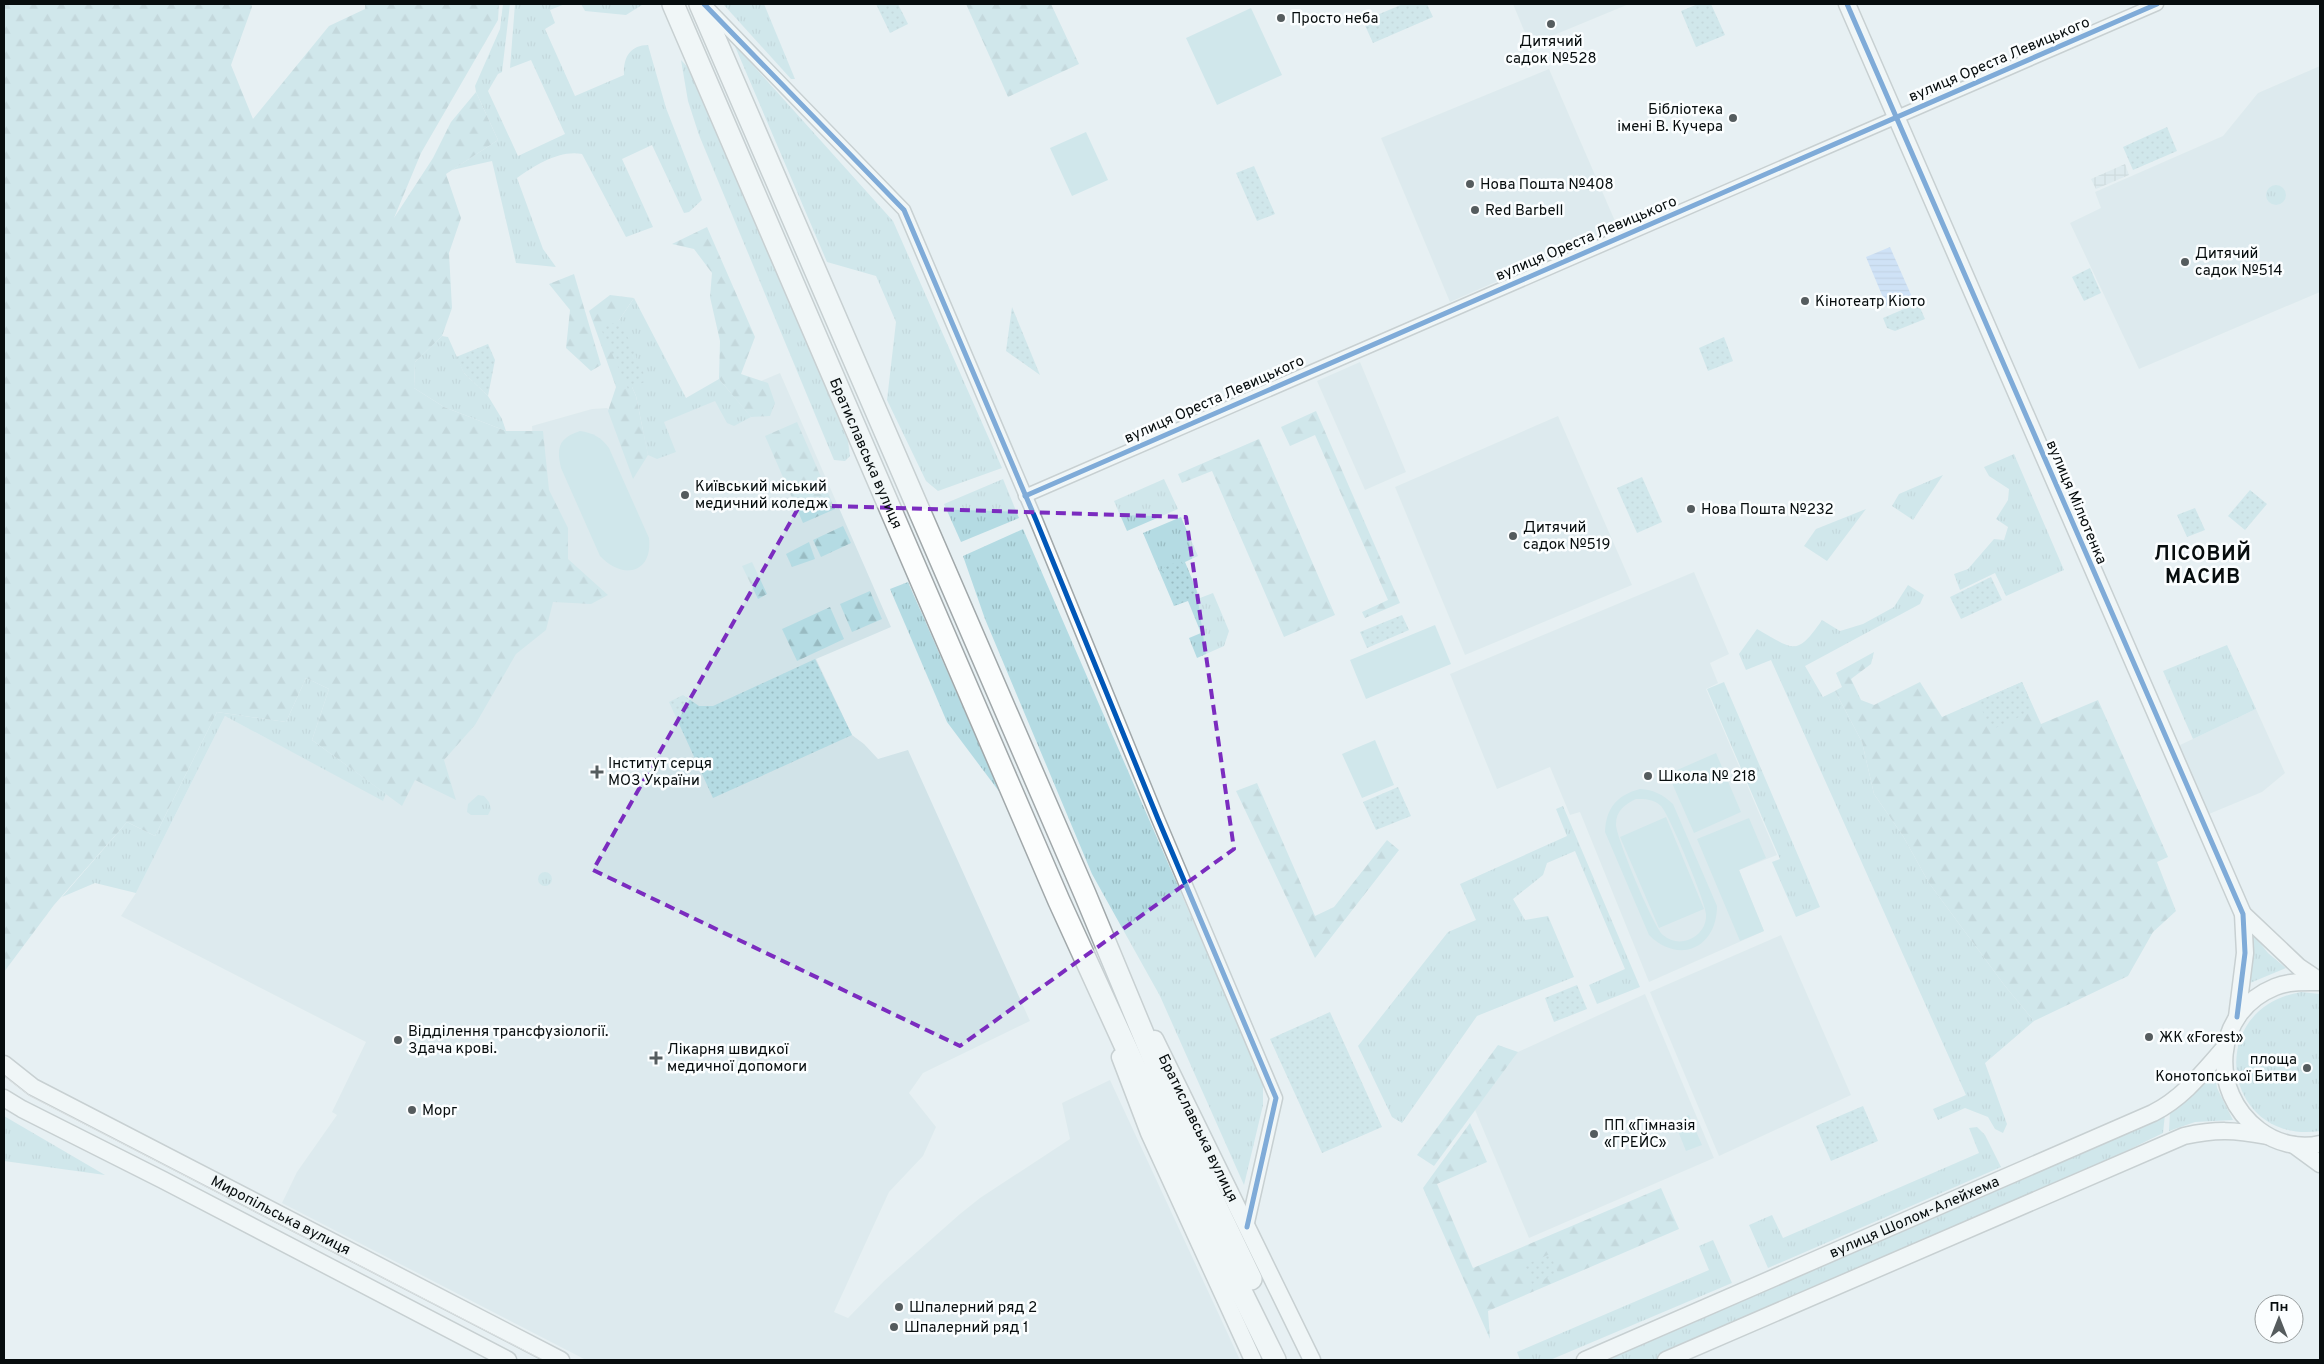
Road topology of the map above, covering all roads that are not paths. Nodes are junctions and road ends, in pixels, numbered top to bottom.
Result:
1 (673, 4) edge
2 (700, 4) edge
3 (704, 4) edge
4 (1847, 4) edge
5 (2157, 4) edge
6 (1896, 116) junction
7 (1025, 496) junction
8 (1085, 894) junction
9 (1059, 901) junction
10 (2243, 914) junction
11 (2320, 982) edge
12 (2237, 1017) junction
13 (2225, 1047) junction
14 (4, 1064) edge
15 (4, 1098) edge
16 (2267, 1136) junction
17 (2320, 1144) edge
18 (2294, 1145) junction
19 (2320, 1164) edge
20 (1247, 1227) junction
21 (1240, 1273) junction
22 (508, 1360) edge
23 (561, 1360) edge
24 (1253, 1360) edge
25 (1275, 1360) edge
26 (1290, 1360) edge
27 (1312, 1360) edge
28 (1585, 1360) edge
29 (1666, 1360) edge

1 - 9 main road, Братиславська вулиця
2 - 8 main road, Братиславська вулиця
3 - 7 street
4 - 6 street, вулиця Мілютенка
5 - 6 street, вулиця Ореста Левицького
6 - 7 street, вулиця Ореста Левицького
6 - 10 street, вулиця Мілютенка
7 - 20 street
8 - 20 street, Братиславська вулиця
8 - 21 main road, Братиславська вулиця
9 - 21 main road, Братиславська вулиця
9 - 24 street, Братиславська вулиця
10 - 11 street, вулиця Мілютенка
10 - 12 street, вулиця Мілютенка
11 - 12 street
12 - 13 street
13 - 16 street
13 - 28 street, вулиця Шолом-Алейхема
14 - 23 street, Миропільська вулиця
15 - 22 street, Миропільська вулиця
16 - 18 street
16 - 29 street
17 - 18 street
18 - 19 street
20 - 27 street, Братиславська вулиця
21 - 25 main road, Братиславська вулиця
21 - 26 main road, Братиславська вулиця

